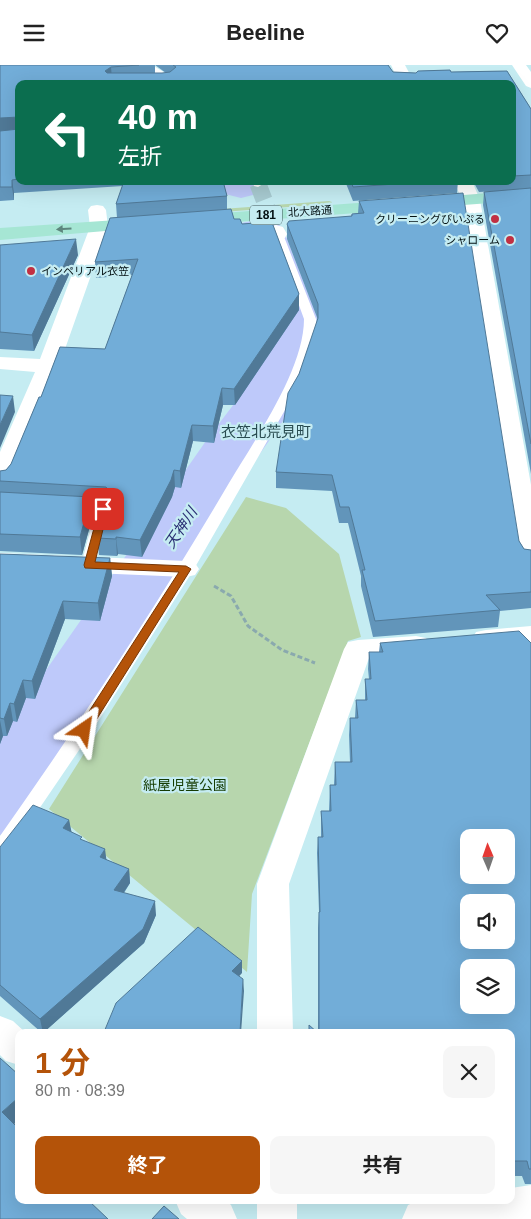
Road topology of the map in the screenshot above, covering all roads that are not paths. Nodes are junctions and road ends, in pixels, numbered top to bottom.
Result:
1 (145, 65) edge
2 (382, 65) edge
3 (519, 65) edge
4 (399, 67) edge
5 (161, 80) edge
6 (406, 80) edge
7 (531, 83) edge
8 (531, 179) edge
9 (516, 180) edge
10 (479, 185) edge
11 (466, 188) edge
12 (531, 195) edge
13 (245, 199) dead end
14 (146, 206) edge
15 (91, 216) junction
16 (277, 232) tunnel mouth
17 (0, 234) edge
18 (0, 363) edge
19 (48, 366) junction
20 (0, 480) edge
21 (56, 506) edge
22 (531, 557) edge
23 (0, 561) edge
24 (89, 565) junction
25 (180, 569) junction
26 (531, 635) edge
27 (0, 851) edge
28 (275, 1029) edge
29 (0, 1032) edge
30 (15, 1045) edge
31 (200, 1204) edge
32 (277, 1204) edge
33 (531, 1205) edge
34 (217, 1219) edge
35 (277, 1219) edge
36 (422, 1219) edge

1 - 5 lane
2 - 4 street
3 - 7 street
4 - 6 street
8 - 9 main road
10 - 11 main road, 北大路通 / 181
11 - 12 main road, 北大路通 / 181
11 - 13 main road, 北大路通 / 181
11 - 15 main road, 北大路通 / 181
11 - 22 street
14 - 15 main road, 北大路通 / 181
15 -> 17 main road, 北大路通 / 181
15 - 19 street
16 - 25 lane
18 - 19 street
19 - 20 street
21 - 24 lane
23 - 24 street
24 - 25 street
25 - 27 lane
26 - 28 street
29 - 30 street
31 - 34 street
32 - 35 street
33 - 36 street

